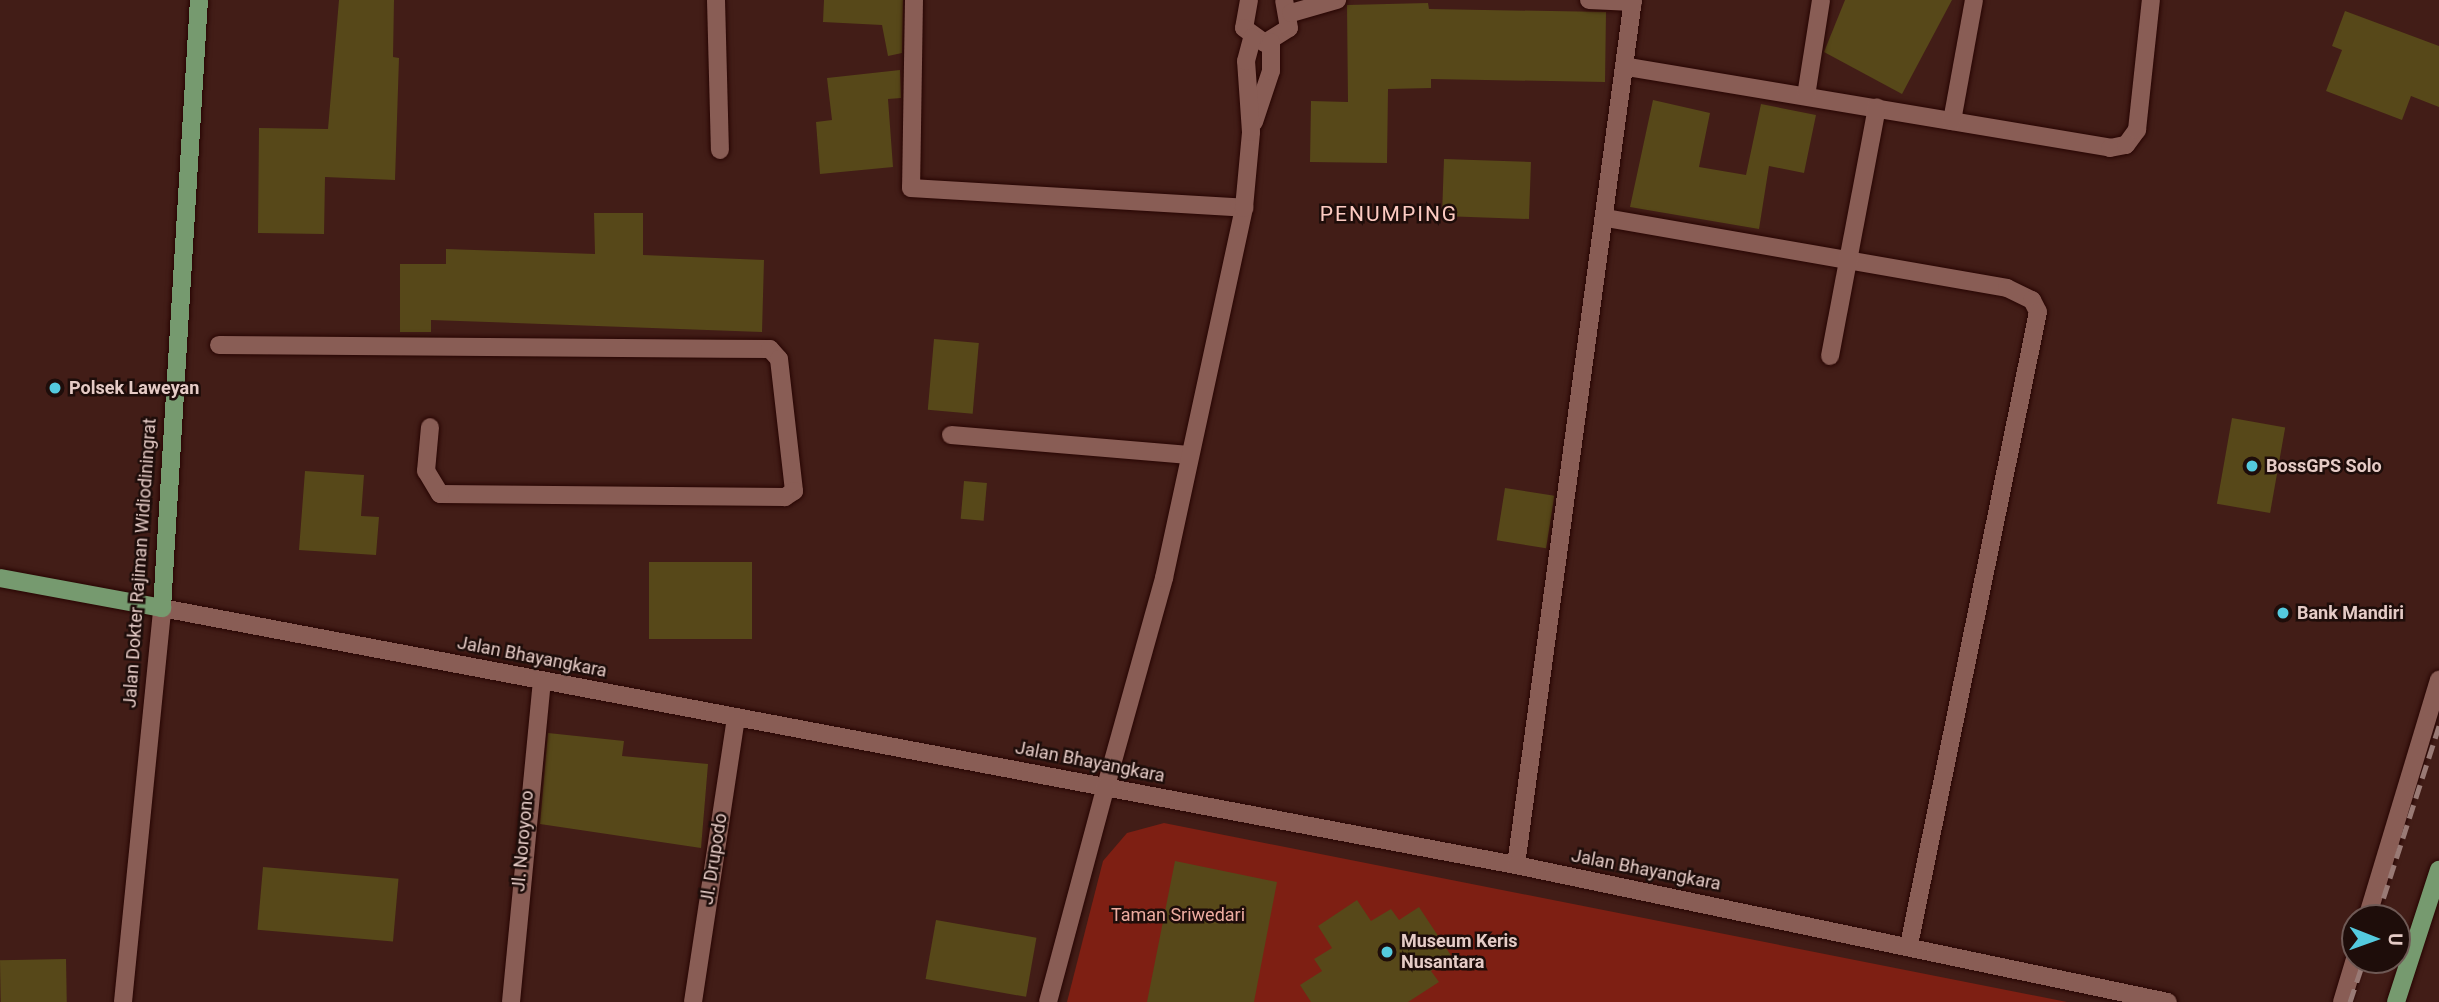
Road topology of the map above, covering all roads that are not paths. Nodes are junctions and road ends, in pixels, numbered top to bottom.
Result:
1 (199, 0) edge
2 (716, 0) edge
3 (914, 0) edge
4 (1337, 0) edge
5 (1589, 0) edge
6 (1821, 0) edge
7 (1974, 0) edge
8 (2151, 0) edge
9 (1633, 1) edge
10 (1240, 5) edge
11 (1287, 6) edge
12 (1252, 38) junction
13 (1271, 42) junction
14 (1628, 67) junction
15 (1805, 96) junction
16 (1877, 107) junction
17 (1952, 121) junction
18 (1251, 132) junction
19 (720, 150) dead end
20 (1244, 208) junction
21 (1606, 218) junction
22 (1850, 263) junction
23 (219, 345) dead end
24 (1830, 356) dead end
25 (430, 427) dead end
26 (951, 435) dead end
27 (1189, 454) junction
28 (0, 578) edge
29 (162, 608) junction
30 (2439, 680) edge
31 (541, 681) junction
32 (736, 717) junction
33 (1106, 786) junction
34 (1516, 865) junction
35 (2439, 870) edge
36 (2371, 904) edge
37 (1909, 945) junction
38 (2350, 974) edge
39 (123, 1002) edge
40 (510, 1002) edge
41 (693, 1002) edge
42 (1048, 1002) edge
43 (2168, 1002) edge
44 (2342, 1002) edge
45 (2396, 1002) edge

1 - 29 main road, Jalan Dokter Rajiman Widiodiningrat
2 - 19 street
3 - 20 street
4 - 11 street
5 - 9 street
6 - 15 street
7 - 17 street
8 - 17 street
9 - 14 street
10 - 12 street
11 - 13 street
12 - 13 street
12 - 18 street
13 - 18 street
14 - 15 street
14 - 21 street
15 - 16 street
16 - 17 street
16 - 22 street
18 - 20 street
20 - 27 street
21 - 22 street
21 - 34 street
22 - 24 street
22 - 37 street
23 - 25 street
26 - 27 street
27 - 33 street
28 - 29 main road, Jalan Bhayangkara
29 - 31 street, Jalan Bhayangkara
29 - 39 street, Jalan Dokter Rajiman Widiodiningrat
30 - 36 street
31 - 32 street, Jalan Bhayangkara
31 - 40 street, Jl. Noroyono
32 - 33 street, Jalan Bhayangkara
32 - 41 street, Jl. Drupodo
33 - 34 street, Jalan Bhayangkara
33 - 42 street
34 - 37 street, Jalan Bhayangkara
35 - 45 main road
37 - 43 street, Jalan Bhayangkara
38 - 44 street

